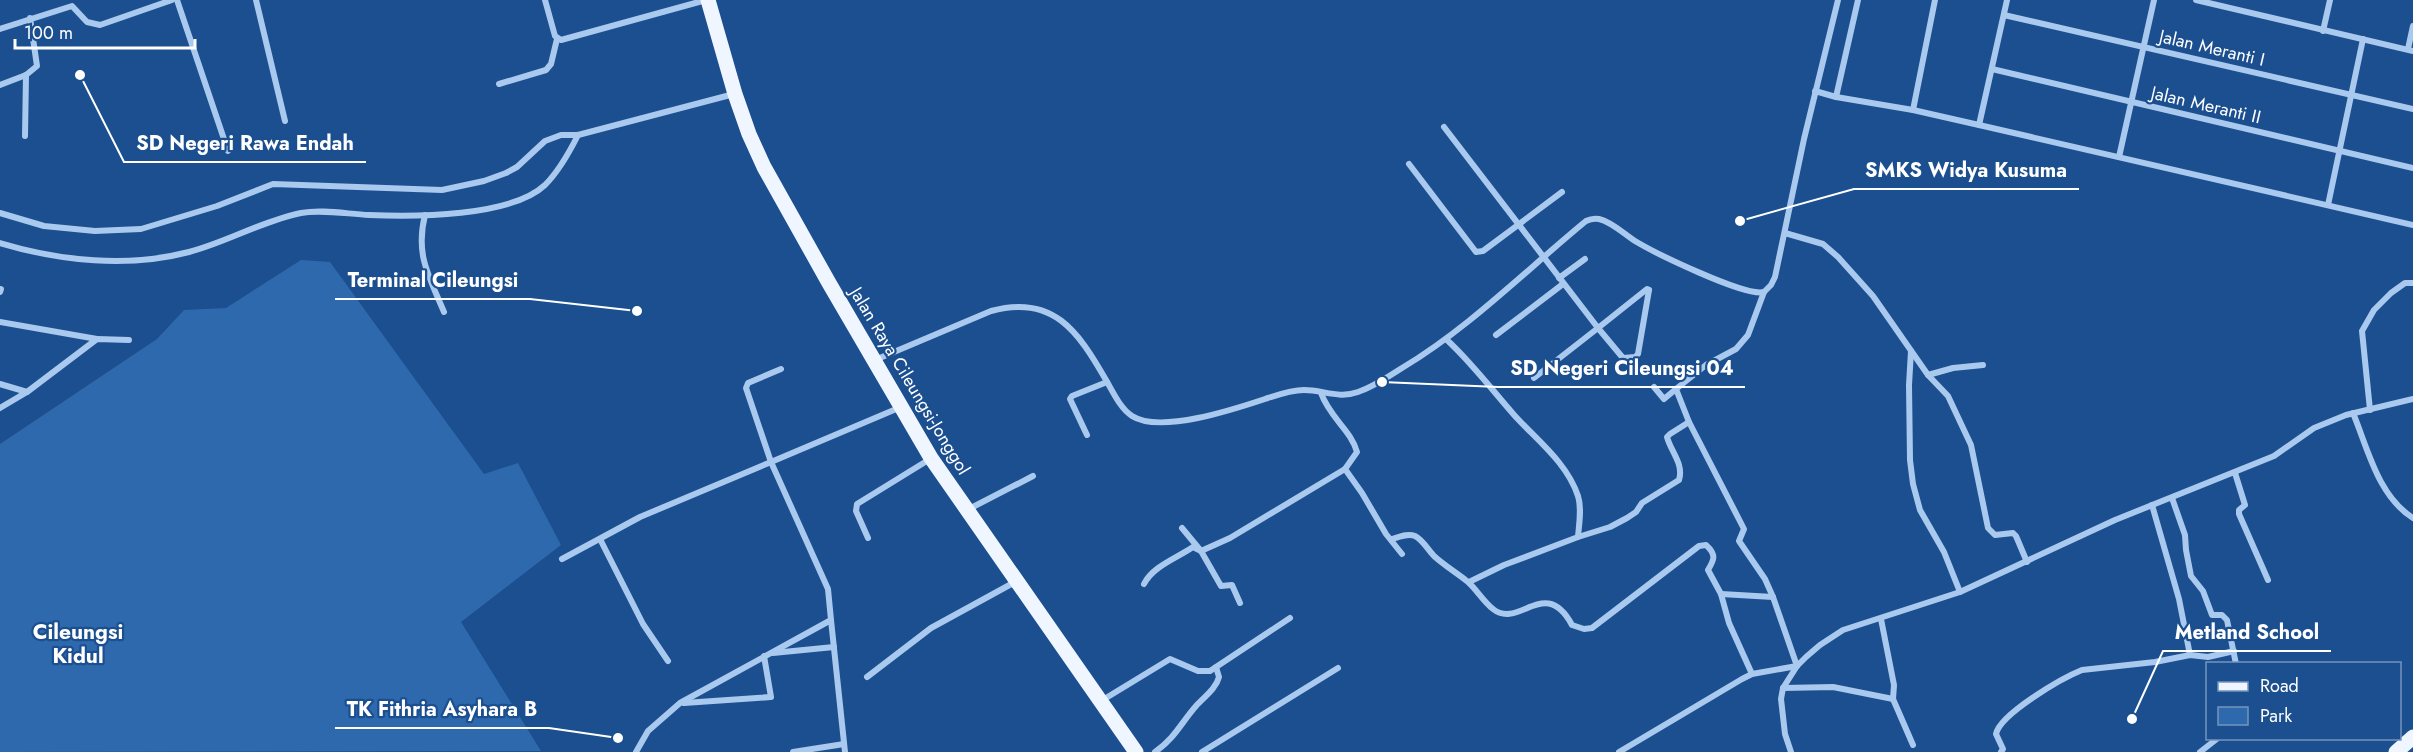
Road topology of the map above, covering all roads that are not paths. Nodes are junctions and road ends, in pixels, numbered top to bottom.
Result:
1 (172, 0) edge
2 (177, 0) edge
3 (256, 0) edge
4 (545, 0) edge
5 (707, 0) edge
6 (1838, 0) edge
7 (1858, 0) edge
8 (1935, 0) edge
9 (2007, 0) edge
10 (2154, 0) edge
11 (2196, 0) edge
12 (2330, 0) edge
13 (71, 3) edge
14 (2004, 15) junction
15 (30, 18) junction
16 (2413, 26) edge
17 (0, 29) edge
18 (2323, 31) junction
19 (557, 39) junction
20 (2363, 39) junction
21 (2142, 47) junction
22 (2410, 50) edge
23 (1992, 69) junction
24 (26, 75) junction
25 (499, 84) dead end
26 (0, 85) edge
27 (1815, 91) junction
28 (735, 94) junction
29 (2350, 94) junction
30 (1836, 97) junction
31 (2131, 103) junction
32 (2413, 109) edge
33 (1913, 110) junction
34 (285, 121) dead end
35 (1979, 125) junction
36 (1444, 127) dead end
37 (578, 135) junction
38 (25, 136) dead end
39 (228, 151) dead end
40 (2339, 151) junction
41 (2119, 157) junction
42 (1409, 164) dead end
43 (2413, 168) edge
44 (1562, 192) dead end
45 (2328, 205) junction
46 (0, 213) edge
47 (425, 215) junction
48 (2413, 225) edge
49 (1519, 226) junction
50 (1785, 233) junction
51 (0, 243) edge
52 (1542, 257) junction
53 (1585, 259) dead end
54 (1561, 281) junction
55 (2413, 283) edge
56 (1764, 292) junction
57 (444, 312) dead end
58 (0, 322) edge
59 (1598, 328) junction
60 (1496, 335) dead end
61 (97, 339) junction
62 (129, 340) dead end
63 (1447, 340) junction
64 (1911, 351) junction
65 (874, 360) junction
66 (1983, 366) dead end
67 (782, 369) dead end
68 (1928, 375) junction
69 (1534, 378) dead end
70 (1107, 382) junction
71 (0, 384) edge
72 (1654, 387) dead end
73 (1676, 389) junction
74 (27, 392) junction
75 (1322, 393) junction
76 (2413, 399) edge
77 (901, 407) junction
78 (0, 408) edge
79 (2370, 410) junction
80 (2353, 413) junction
81 (1689, 422) junction
82 (1088, 435) dead end
83 (931, 458) junction
84 (771, 462) junction
85 (1345, 469) junction
86 (2235, 473) junction
87 (1033, 476) dead end
88 (2172, 498) junction
89 (2152, 505) junction
90 (967, 510) junction
91 (2413, 518) edge
92 (1182, 528) dead end
93 (1578, 537) junction
94 (868, 538) dead end
95 (600, 539) junction
96 (1392, 539) junction
97 (1201, 550) junction
98 (1402, 554) dead end
99 (562, 559) dead end
100 (2027, 562) junction
101 (2268, 580) dead end
102 (1016, 582) junction
103 (1469, 582) junction
104 (1144, 584) dead end
105 (1960, 592) junction
106 (1721, 594) junction
107 (1773, 597) junction
108 (1240, 603) dead end
109 (1290, 618) dead end
110 (1881, 619) junction
111 (831, 620) junction
112 (834, 647) junction
113 (2234, 651) junction
114 (767, 655) junction
115 (2190, 655) junction
116 (668, 661) dead end
117 (2236, 662) edge
118 (1797, 666) junction
119 (1216, 667) junction
120 (1338, 668) dead end
121 (1752, 674) junction
122 (867, 676) dead end
123 (1783, 688) junction
124 (1893, 699) junction
125 (1101, 702) junction
126 (680, 703) junction
127 (2413, 736) edge
128 (2215, 740) edge
129 (844, 744) junction
130 (1913, 745) dead end
131 (636, 752) edge
132 (793, 752) edge
133 (845, 752) edge
134 (1136, 752) edge
135 (1155, 752) edge
136 (1202, 752) edge
137 (1619, 752) edge
138 (1791, 752) edge
139 (2001, 752) edge
140 (2200, 752) edge
141 (2396, 752) edge

1 - 13 street
2 - 39 street
3 - 34 street
4 - 19 street
5 - 19 street
5 - 28 main road, Jalan Raya Cileungsi-Jonggol
6 - 27 street
7 - 30 street
8 - 33 street
9 - 14 street
10 - 21 street
11 - 18 street
12 - 18 street
13 - 15 street
14 - 21 street, Jalan Meranti I
14 - 23 street
15 - 17 street
15 - 24 street
16 - 22 street
18 - 20 street
19 - 25 street
20 - 22 street
20 - 29 street
21 - 29 street, Jalan Meranti I
21 - 31 street
23 - 31 street, Jalan Meranti II
23 - 35 street
24 - 26 street
24 - 38 street
27 - 30 street
27 - 50 street
28 - 37 street
28 - 65 main road, Jalan Raya Cileungsi-Jonggol
29 - 32 street, Jalan Meranti I
29 - 40 street
30 - 33 street
31 - 40 street, Jalan Meranti II
31 - 41 street
33 - 35 street
35 - 41 street
36 - 49 street
37 - 46 street
37 - 47 street
40 - 43 street, Jalan Meranti II
40 - 45 street
41 - 45 street
42 - 49 street
44 - 49 street
45 - 48 street
47 - 51 street
47 - 57 street
49 - 52 street
50 - 56 street
50 - 64 street
52 - 54 street
52 - 56 street
52 - 63 street
53 - 54 street
54 - 59 street
54 - 60 street
55 - 79 street
56 - 73 street
58 - 61 street
59 - 59 street
59 - 69 street
61 - 62 street
61 - 74 street
63 - 75 street
63 - 93 street
64 - 68 street
64 - 105 street
65 - 70 street
65 - 77 main road, Jalan Raya Cileungsi-Jonggol
66 - 68 street
67 - 84 street
68 - 100 street
70 - 75 street
70 - 82 street
71 - 74 street
72 - 73 street
73 - 81 street
74 - 78 street
75 - 85 street
76 - 79 street
77 - 83 main road, Jalan Raya Cileungsi-Jonggol
77 - 84 street
79 - 80 street
80 - 86 street
80 - 91 street
81 - 93 street
81 - 107 street
83 - 90 main road, Jalan Raya Cileungsi-Jonggol
83 - 94 street
84 - 95 street
84 - 111 street
85 - 96 street
85 - 97 street
86 - 88 street
86 - 101 street
87 - 90 street
88 - 89 street
88 - 113 street
89 - 100 street
89 - 115 street
90 - 102 main road, Jalan Raya Cileungsi-Jonggol
92 - 97 street
93 - 103 street
95 - 99 street
95 - 116 street
96 - 98 street
96 - 103 street
97 - 104 street
97 - 108 street
100 - 105 street
102 - 122 street
102 - 125 main road, Jalan Raya Cileungsi-Jonggol
103 - 106 street
105 - 110 street
106 - 107 street
106 - 121 street
107 - 118 street
109 - 119 street
110 - 118 street
110 - 124 street
111 - 112 street
111 - 114 street
112 - 114 street
112 - 129 street
113 - 115 street
113 - 117 street
114 - 126 street
114 - 126 street
115 - 139 street
118 - 121 street
118 - 123 street
119 - 125 street
119 - 135 street
120 - 136 street
121 - 137 street
123 - 124 street
123 - 138 street
124 - 130 street
125 - 134 main road, Jalan Raya Cileungsi-Jonggol
126 - 131 street
127 - 141 main road
128 - 140 street
129 - 132 street
129 - 133 street

